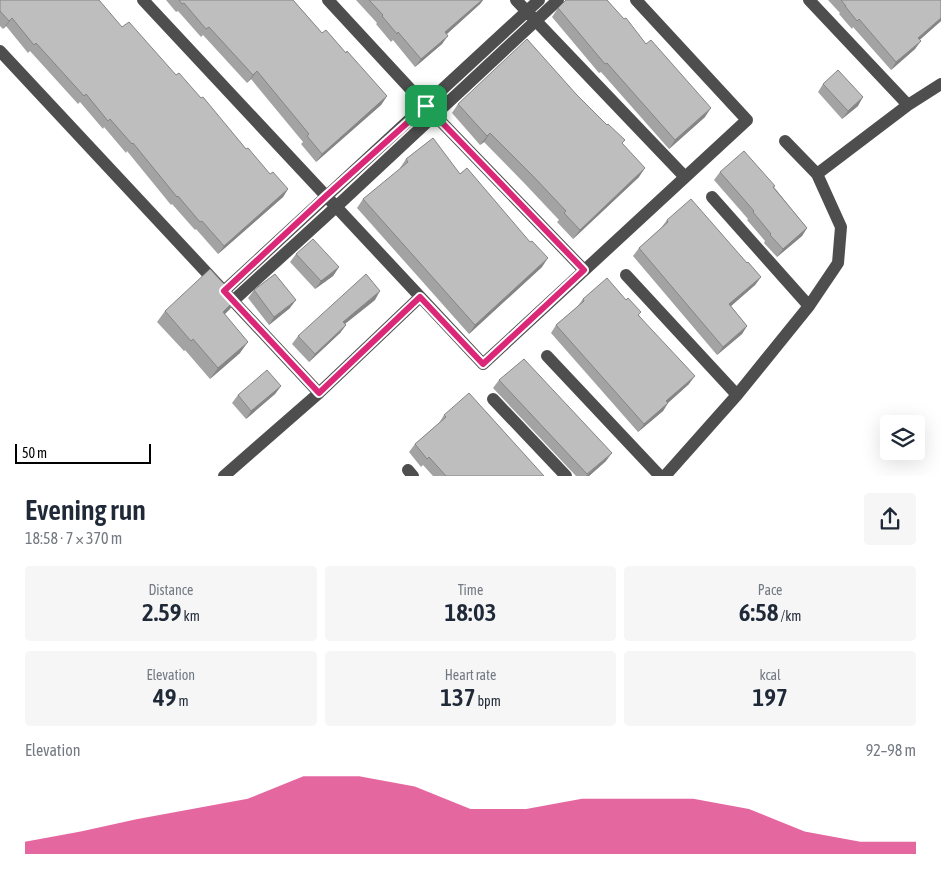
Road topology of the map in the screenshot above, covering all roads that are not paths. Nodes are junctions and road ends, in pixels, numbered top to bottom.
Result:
1 (143, 0) edge
2 (328, 0) edge
3 (516, 0) edge
4 (538, 0) edge
5 (558, 0) edge
6 (636, 0) edge
7 (809, 0) edge
8 (531, 16) junction
9 (0, 52) edge
10 (941, 84) edge
11 (908, 106) junction
12 (431, 110) junction
13 (785, 142) dead end
14 (817, 174) junction
15 (685, 177) junction
16 (326, 196) junction
17 (712, 197) dead end
18 (337, 206) junction
19 (584, 270) junction
20 (626, 275) dead end
21 (229, 296) junction
22 (420, 297) junction
23 (809, 306) junction
24 (546, 356) dead end
25 (319, 393) junction
26 (737, 395) junction
27 (493, 399) dead end
28 (224, 476) edge
29 (566, 476) edge
30 (660, 476) edge
31 (665, 476) edge

1 - 16 street
2 - 12 street
3 - 8 street
4 - 8 street
5 - 8 street
6 - 15 street
7 - 11 street
8 - 12 street
8 - 15 street
9 - 21 street
10 - 11 street
11 - 14 street
12 - 16 street
12 - 18 street
12 - 19 street
13 - 14 street
14 - 23 street
15 - 19 street
16 - 18 street
16 - 21 street
17 - 23 street
18 - 21 street
18 - 22 street
19 - 22 street
20 - 26 street
21 - 25 street
22 - 25 street
23 - 26 street
24 - 30 street
25 - 28 street
26 - 31 street
27 - 29 street

